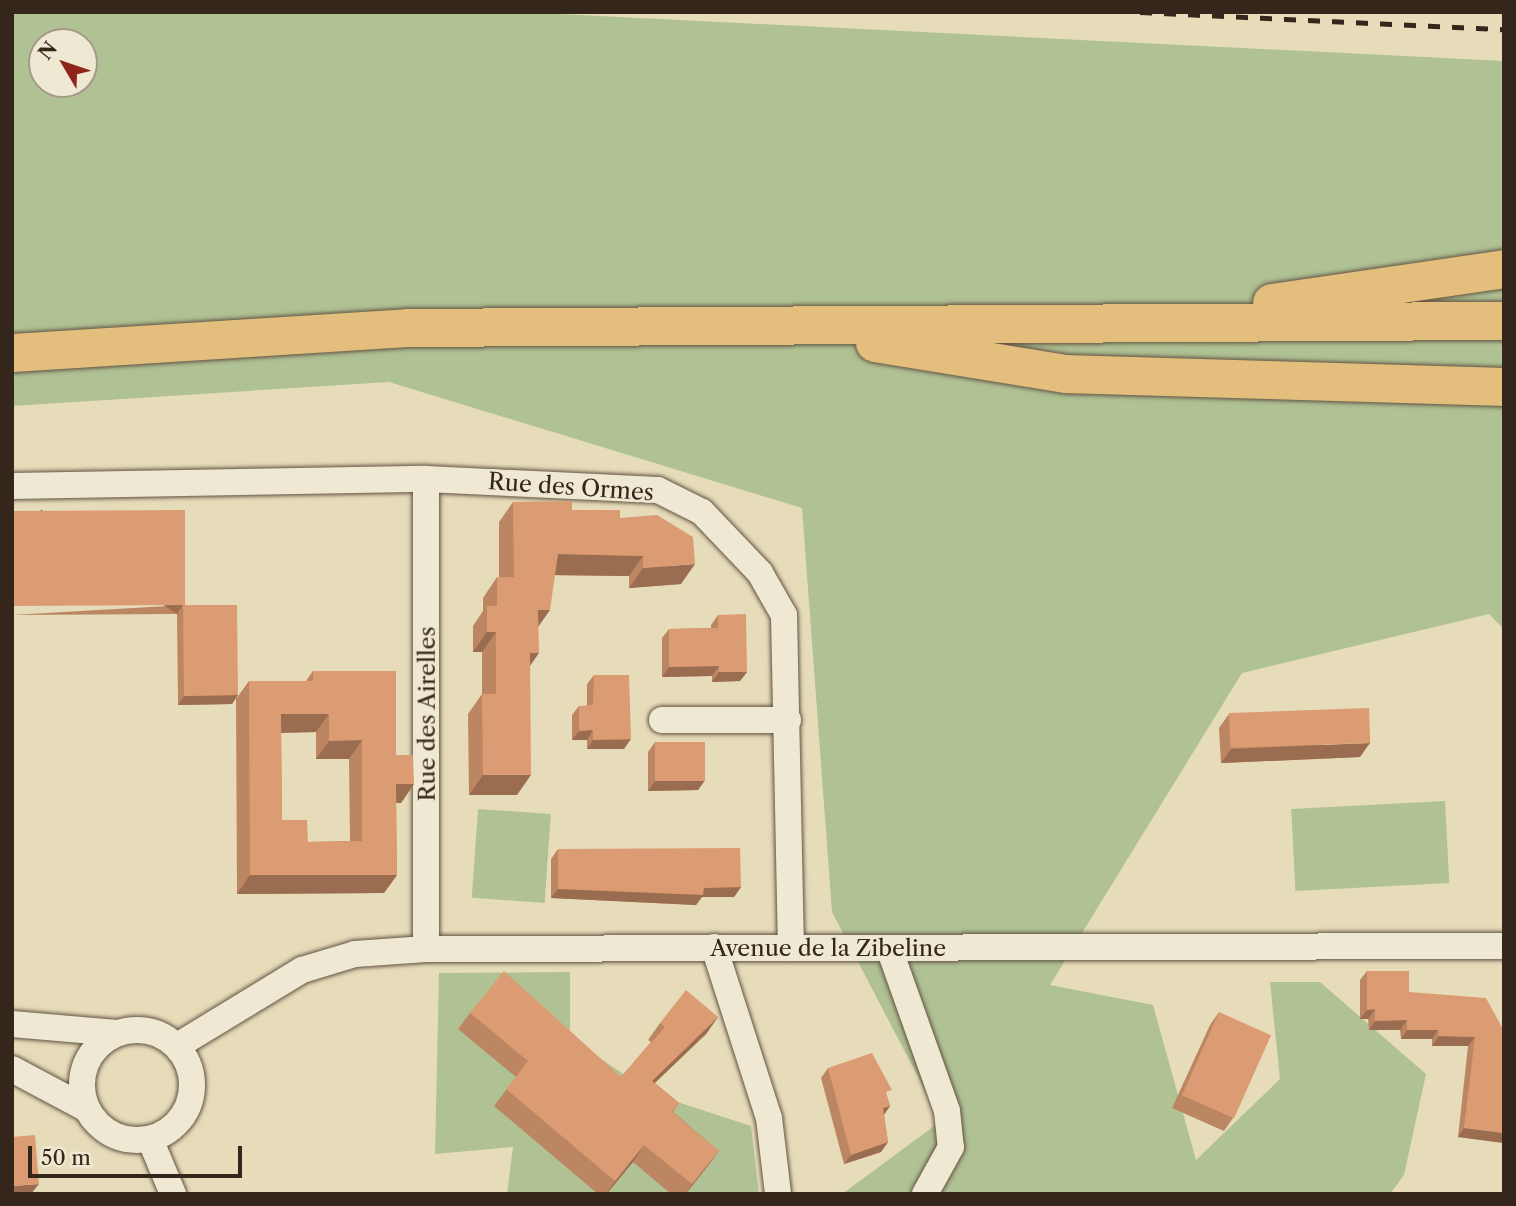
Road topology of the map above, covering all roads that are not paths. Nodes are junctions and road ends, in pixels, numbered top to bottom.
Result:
1 (1504, 269) edge
2 (1504, 321) edge
3 (1132, 323) junction
4 (762, 325) junction
5 (12, 353) edge
6 (1504, 387) edge
7 (426, 479) junction
8 (12, 485) edge
9 (662, 720) dead end
10 (788, 720) junction
11 (1504, 946) edge
12 (714, 947) junction
13 (791, 948) junction
14 (890, 948) junction
15 (426, 949) junction
16 (12, 1024) edge
17 (117, 1033) junction
18 (177, 1046) junction
19 (12, 1069) edge
20 (87, 1110) junction
21 (150, 1139) junction
22 (173, 1194) edge
23 (778, 1194) edge
24 (925, 1194) edge

1 - 3 main road
2 - 3 main road
3 - 4 main road
4 - 5 main road
4 - 6 main road
7 - 8 street, Rue des Ormes
7 - 10 street, Rue des Ormes
7 - 15 street, Rue des Airelles
9 - 10 street
10 - 13 street, Rue des Ormes
11 - 14 street, Avenue de la Zibeline
12 - 13 street, Avenue de la Zibeline
12 - 15 street, Avenue de la Zibeline
12 - 23 street
13 - 14 street, Avenue de la Zibeline
14 - 24 street
15 - 18 street, Avenue de la Zibeline
16 - 17 street
17 - 18 street
17 - 20 street
18 - 21 street
19 - 20 street
20 - 21 street
21 - 22 street

